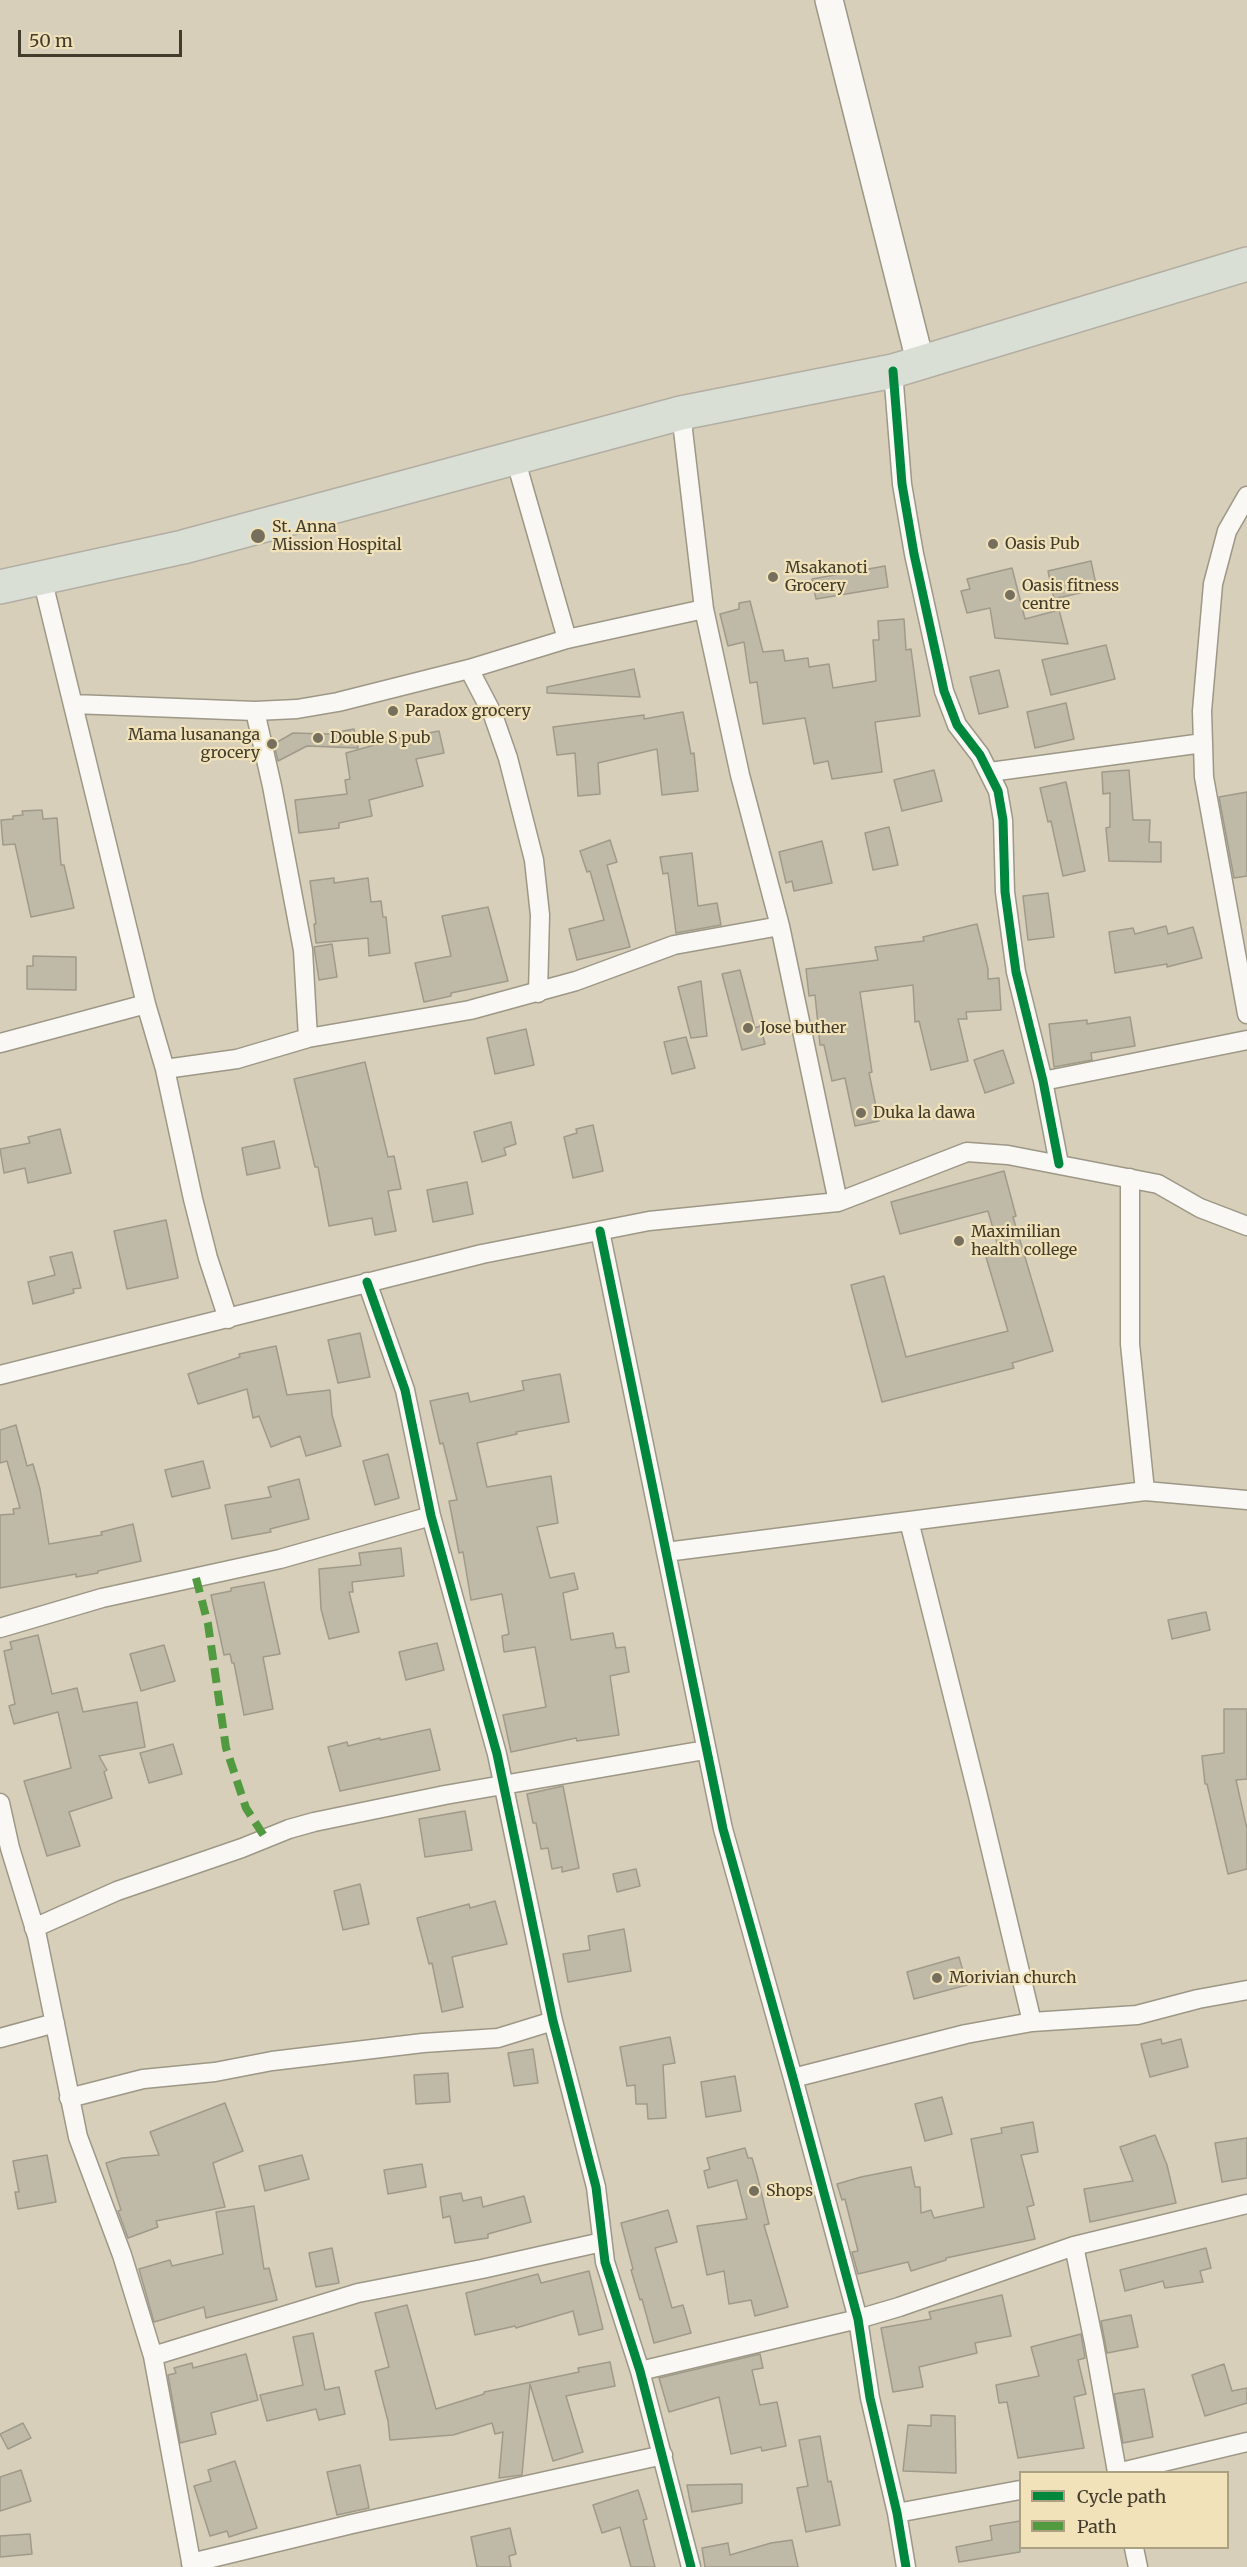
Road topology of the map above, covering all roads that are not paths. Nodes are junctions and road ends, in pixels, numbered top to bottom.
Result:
1 (829, 0) edge
2 (1247, 264) edge
3 (906, 366) junction
4 (681, 413) junction
5 (515, 458) junction
6 (1247, 496) edge
7 (42, 578) junction
8 (0, 587) edge
9 (704, 609) junction
10 (567, 639) junction
11 (469, 669) junction
12 (73, 704) junction
13 (255, 711) junction
14 (1203, 743) junction
15 (990, 772) junction
16 (780, 926) junction
17 (538, 993) junction
18 (146, 1004) junction
19 (1247, 1014) edge
20 (308, 1038) junction
21 (1247, 1040) edge
22 (0, 1043) edge
23 (165, 1069) junction
24 (1043, 1081) junction
25 (1059, 1164) junction
26 (1130, 1179) junction
27 (838, 1202) junction
28 (1247, 1226) edge
29 (600, 1231) junction
30 (367, 1282) junction
31 (228, 1318) junction
32 (0, 1375) edge
33 (1145, 1491) junction
34 (1247, 1500) edge
35 (431, 1516) junction
36 (909, 1521) junction
37 (666, 1552) junction
38 (0, 1628) edge
39 (705, 1750) junction
40 (503, 1786) junction
41 (0, 1803) edge
42 (34, 1928) junction
43 (1247, 1990) edge
44 (553, 2021) junction
45 (1032, 2022) junction
46 (55, 2023) junction
47 (0, 2038) edge
48 (793, 2078) junction
49 (69, 2098) junction
50 (1247, 2204) edge
51 (602, 2242) junction
52 (1074, 2246) junction
53 (858, 2319) junction
54 (153, 2356) junction
55 (640, 2371) junction
56 (1247, 2442) edge
57 (663, 2456) junction
58 (1119, 2471) edge
59 (1123, 2471) edge
60 (1019, 2490) edge
61 (897, 2513) junction
62 (1134, 2549) edge
63 (192, 2565) edge
64 (690, 2567) edge
65 (906, 2567) edge
66 (1138, 2567) edge

1 - 3 street
2 - 3 highway
3 - 4 highway
3 - 15 street
4 - 5 highway
4 - 9 street
5 - 7 highway
5 - 10 street
6 - 14 street
7 - 8 highway
7 - 12 street
9 - 10 street
9 - 16 street
10 - 11 street
11 - 13 street
11 - 17 street
12 - 13 street
12 - 18 street
13 - 20 street
14 - 15 street
14 - 19 street
15 - 24 street
16 - 17 street
16 - 27 street
17 - 20 street
18 - 22 street
18 - 23 street
20 - 23 street
21 - 24 street
23 - 31 street
24 - 25 street
25 - 26 street
25 - 27 street
26 - 28 street
26 - 33 street
27 - 29 street
29 - 30 street
29 - 37 street
30 - 31 street
30 - 35 street
31 - 32 street
33 - 34 street
33 - 36 street
35 - 38 street
35 - 40 street
36 - 37 street
36 - 45 street
37 - 39 street
39 - 40 street
39 - 48 street
40 - 42 street
40 - 44 street
41 - 42 street
42 - 46 street
43 - 45 street
44 - 49 street
44 - 51 street
45 - 48 street
46 - 47 street
46 - 49 street
48 - 53 street
49 - 54 street
50 - 52 street
51 - 54 street
51 - 55 street
52 - 53 street
52 - 58 street
53 - 55 street
53 - 61 street
54 - 63 street
55 - 57 street
56 - 59 street
57 - 63 street
57 - 64 street
60 - 61 street
61 - 65 street
62 - 66 street

